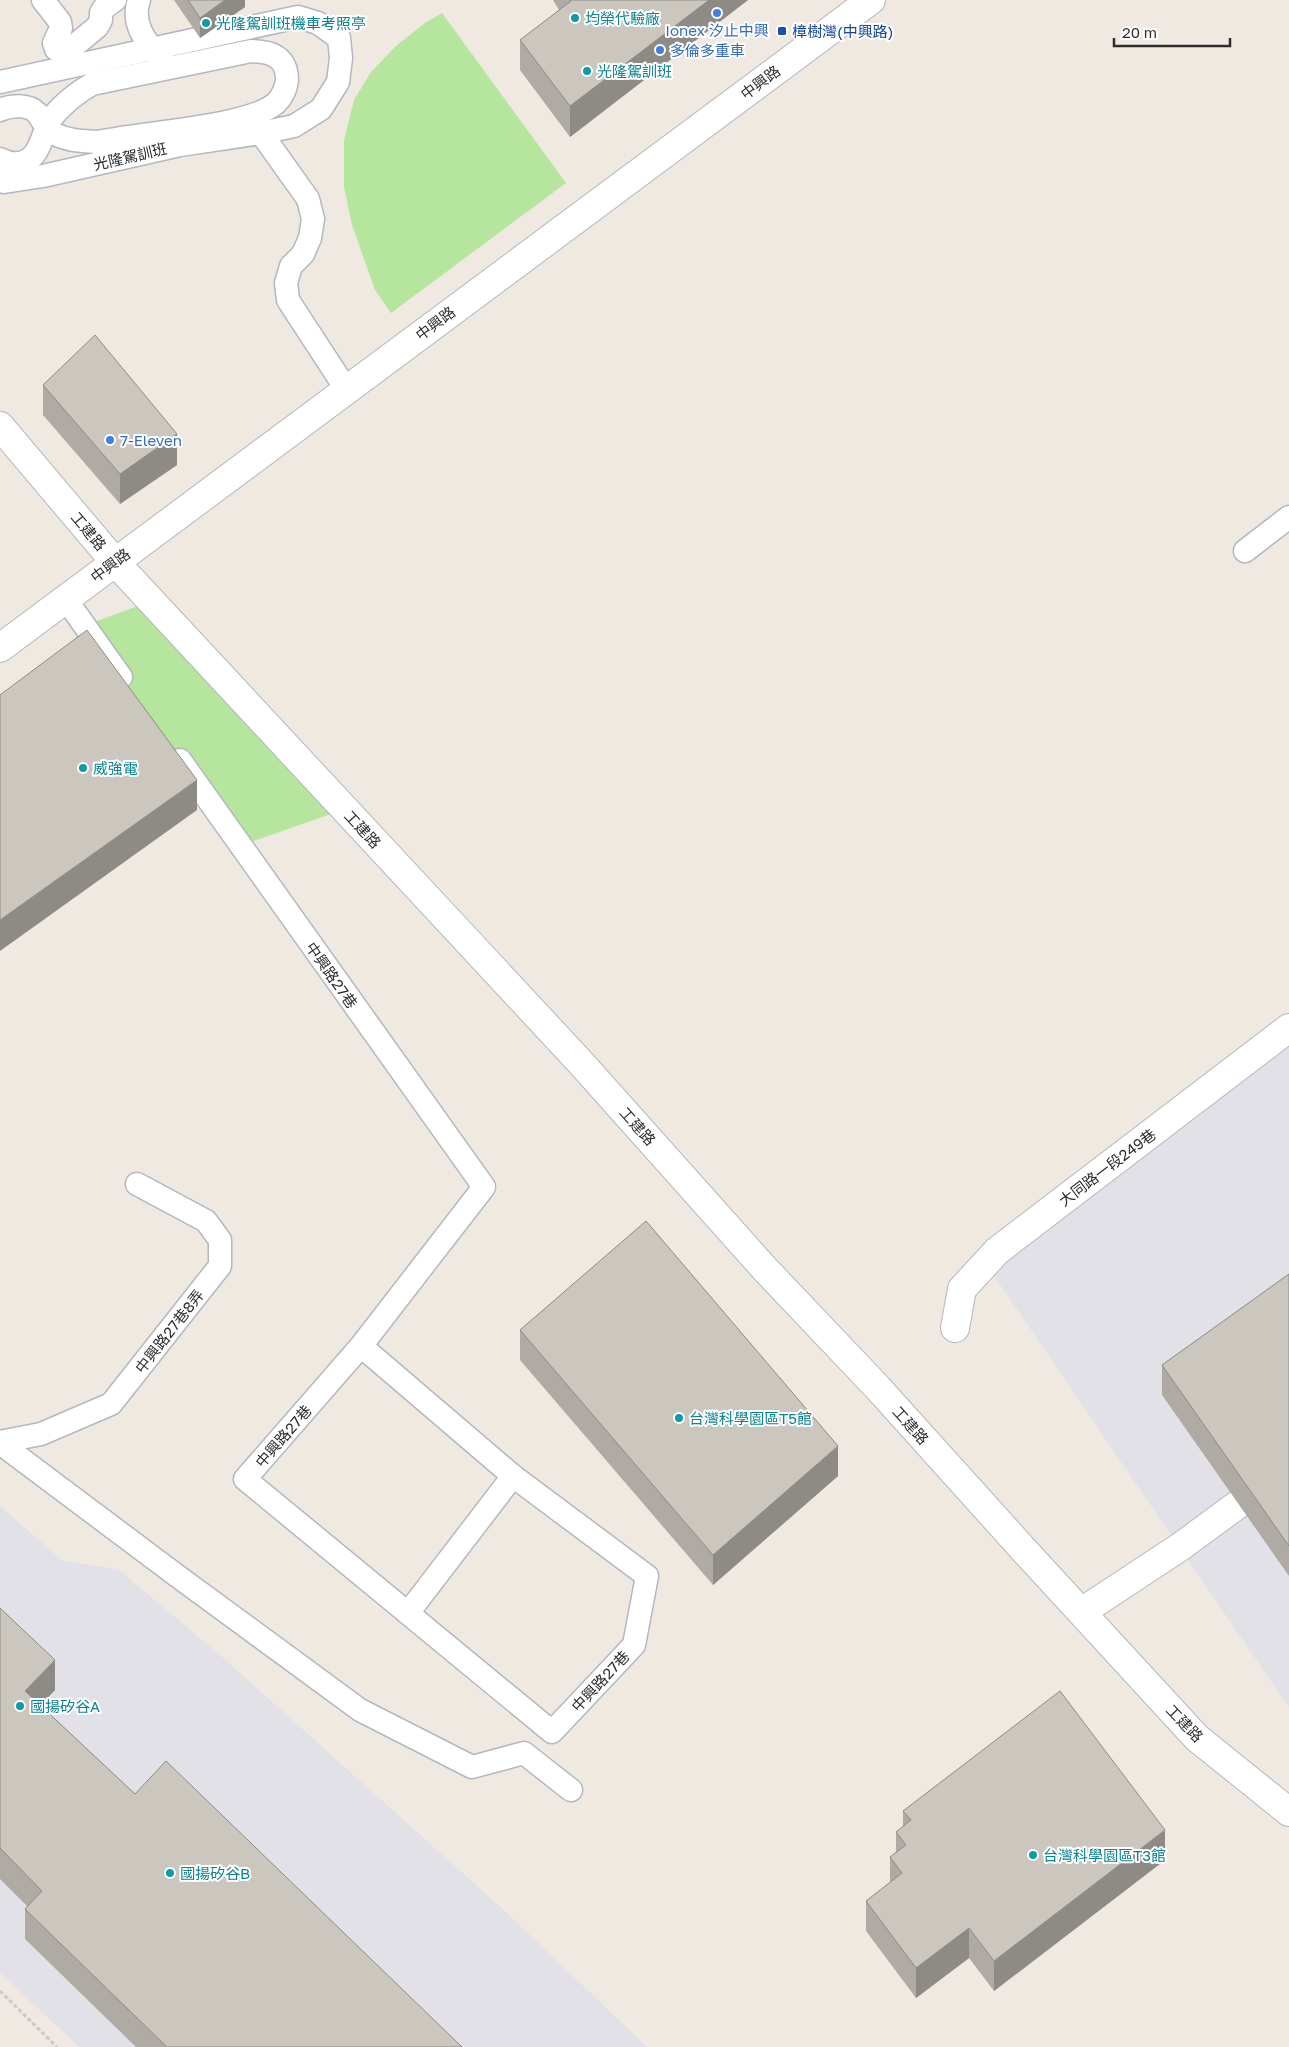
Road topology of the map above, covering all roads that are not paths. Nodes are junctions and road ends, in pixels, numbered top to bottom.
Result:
1 (43, 0) edge
2 (139, 0) edge
3 (871, 0) edge
4 (113, 1) edge
5 (154, 49) junction
6 (190, 63) junction
7 (0, 82) edge
8 (0, 110) edge
9 (231, 121) junction
10 (46, 128) junction
11 (262, 133) junction
12 (0, 159) edge
13 (0, 179) edge
14 (346, 389) junction
15 (0, 426) edge
16 (1289, 517) edge
17 (1245, 551) dead end
18 (114, 561) junction
19 (65, 598) junction
20 (0, 648) edge
21 (130, 691) edge
22 (165, 740) edge
23 (1289, 1028) edge
24 (137, 1184) dead end
25 (954, 1328) dead end
26 (361, 1346) junction
27 (0, 1442) edge
28 (1289, 1467) edge
29 (513, 1476) junction
30 (1092, 1605) dead end
31 (408, 1613) junction
32 (571, 1790) dead end
33 (1289, 1812) edge

1 - 4 lane
2 - 5 lane, 光隆駕訓班
3 - 14 street, 中興路
5 - 6 lane, 光隆駕訓班
5 - 7 lane, 光隆駕訓班
5 - 11 lane, 光隆駕訓班
6 - 9 lane, 光隆駕訓班
6 - 10 lane, 光隆駕訓班
8 - 10 lane, 光隆駕訓班
9 - 10 lane, 光隆駕訓班
9 - 11 lane, 光隆駕訓班
10 - 12 lane, 光隆駕訓班
11 - 13 lane, 光隆駕訓班
11 - 14 lane
14 - 18 street, 中興路
15 - 18 street, 工建路
16 - 17 lane
18 - 19 street, 中興路
18 - 33 street, 工建路
19 - 20 street, 中興路
19 - 21 lane
22 - 26 lane, 中興路27巷
23 - 25 street, 大同路一段249巷
24 - 27 lane, 中興路27巷8弄
26 - 29 lane, 中興路27巷
26 - 31 lane, 中興路27巷
27 - 32 lane
28 - 30 street
29 - 31 lane
29 - 31 lane, 中興路27巷

